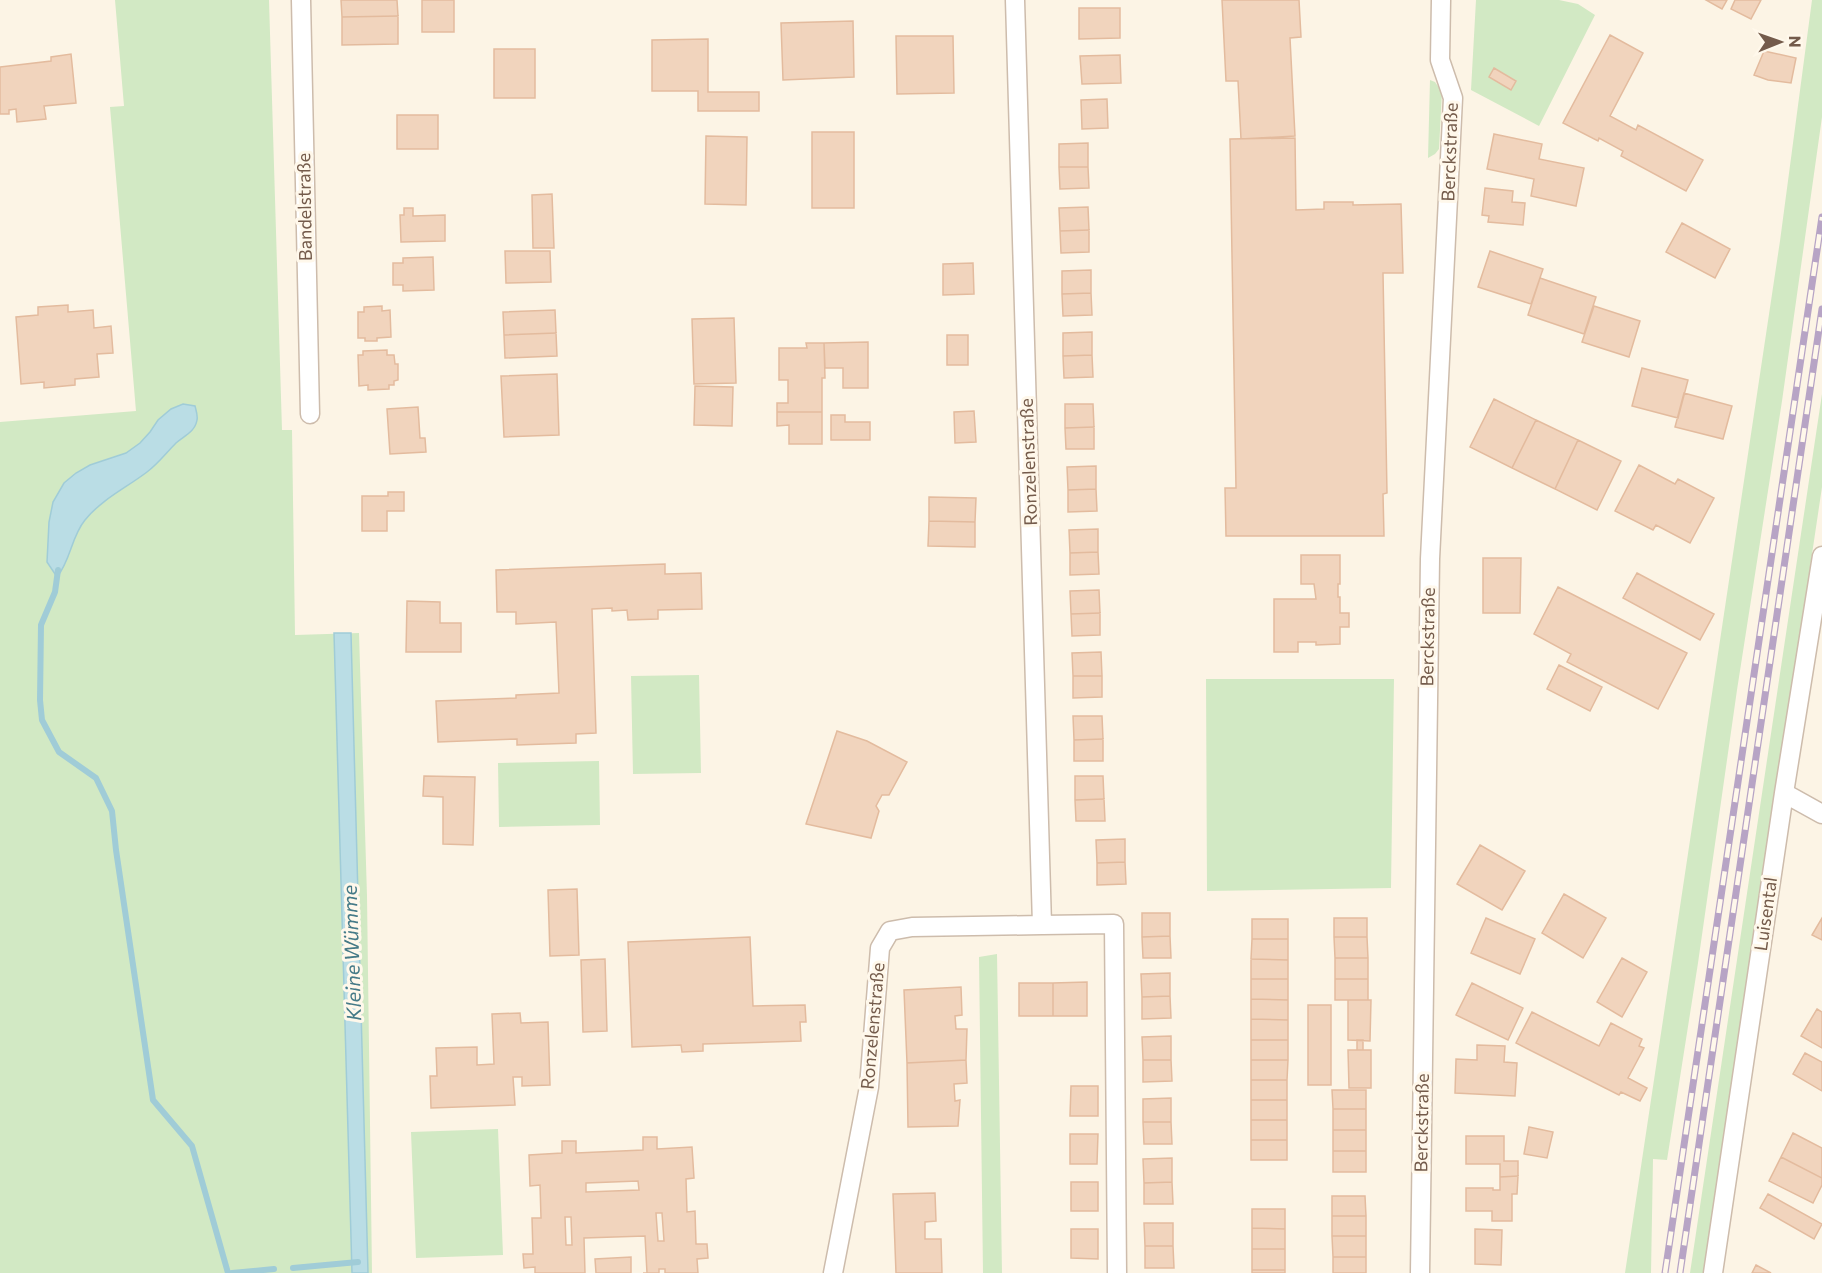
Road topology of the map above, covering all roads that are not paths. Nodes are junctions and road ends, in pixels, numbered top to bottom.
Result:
1 (301, 0) edge
2 (1015, 0) edge
3 (1442, 1) edge
4 (310, 414) dead end
5 (1822, 556) edge
6 (1784, 793) junction
7 (1822, 814) edge
8 (1042, 925) junction
9 (833, 1273) edge
10 (1117, 1273) edge
11 (1420, 1273) edge
12 (1713, 1273) edge

1 - 4 street, Bandelstraße
2 - 8 street, Ronzelenstraße
3 - 11 street, Berckstraße
5 - 6 street, Luisental
6 - 7 street
6 - 12 street, Luisental
8 - 9 street, Ronzelenstraße
8 - 10 street, Ronzelenstraße

